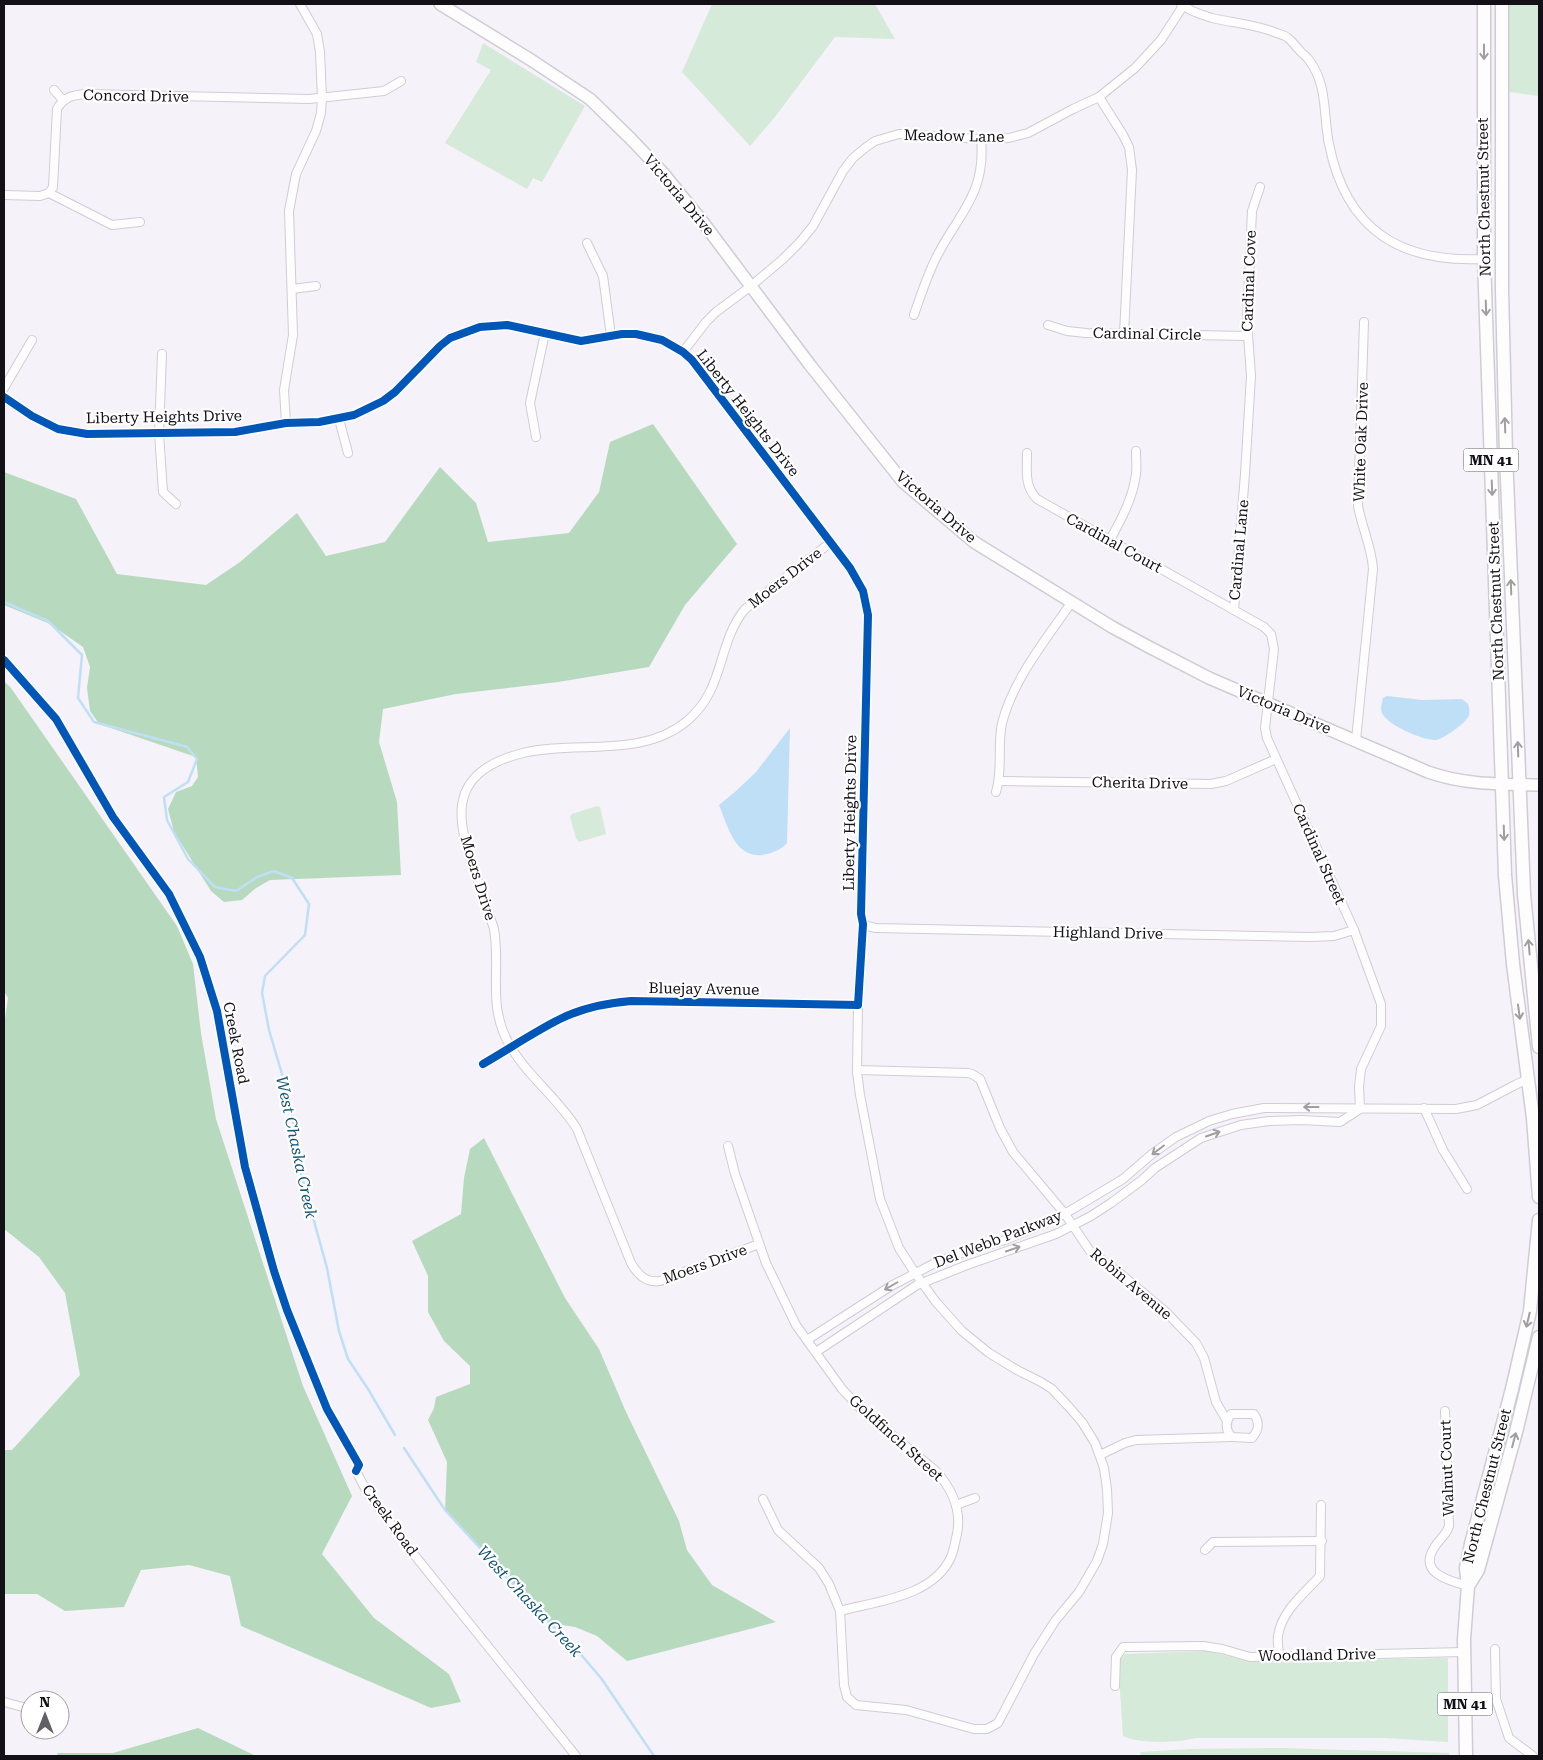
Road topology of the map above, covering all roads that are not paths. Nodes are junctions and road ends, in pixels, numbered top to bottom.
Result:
1 (300, 4) edge
2 (440, 4) edge
3 (1484, 4) edge
4 (1502, 4) edge
5 (1181, 5) edge
6 (401, 81) dead end
7 (54, 90) dead end
8 (1099, 97) junction
9 (322, 98) junction
10 (63, 100) junction
11 (981, 139) junction
12 (1260, 188) dead end
13 (49, 193) junction
14 (4, 195) edge
15 (140, 222) dead end
16 (587, 242) dead end
17 (1484, 259) junction
18 (316, 286) dead end
19 (750, 286) junction
20 (292, 289) junction
21 (914, 315) dead end
22 (1364, 322) dead end
23 (1048, 325) dead end
24 (545, 333) junction
25 (1124, 334) junction
26 (611, 336) junction
27 (1247, 336) junction
28 (32, 340) dead end
29 (683, 352) junction
30 (162, 354) dead end
31 (1251, 376) joint
32 (4, 388) edge
33 (4, 397) edge
34 (339, 419) junction
35 (286, 424) junction
36 (159, 433) junction
37 (536, 437) dead end
38 (1136, 450) dead end
39 (348, 453) dead end
40 (1027, 453) dead end
41 (176, 504) dead end
42 (1110, 540) junction
43 (830, 543) junction
44 (1071, 602) junction
45 (1234, 610) junction
46 (1268, 703) junction
47 (1356, 740) junction
48 (1276, 759) junction
49 (1000, 781) junction
50 (1503, 784) junction
51 (1519, 785) junction
52 (1539, 785) edge
53 (996, 792) dead end
54 (863, 924) junction
55 (1354, 930) junction
56 (858, 1005) junction
57 (1539, 1047) edge
58 (511, 1048) junction
59 (484, 1064) dead end
60 (857, 1070) junction
61 (1528, 1079) junction
62 (1424, 1108) junction
63 (1360, 1109) junction
64 (728, 1146) dead end
65 (1467, 1189) dead end
66 (1539, 1197) edge
67 (1065, 1214) junction
68 (1539, 1220) edge
69 (1072, 1226) junction
70 (759, 1244) junction
71 (915, 1273) junction
72 (923, 1283) junction
73 (1539, 1337) edge
74 (807, 1340) junction
75 (816, 1352) junction
76 (1445, 1411) dead end
77 (1227, 1421) junction
78 (1232, 1437) junction
79 (1100, 1455) junction
80 (356, 1471) dead end
81 (975, 1498) dead end
82 (763, 1499) dead end
83 (956, 1505) junction
84 (1321, 1505) dead end
85 (1322, 1541) junction
86 (1205, 1550) dead end
87 (1468, 1586) junction
88 (840, 1610) junction
89 (1495, 1649) dead end
90 (1464, 1652) junction
91 (1279, 1656) junction
92 (1115, 1686) dead end
93 (4, 1702) edge
94 (20, 1706) edge
95 (576, 1756) edge
96 (1466, 1756) edge
97 (1533, 1756) edge

1 - 9 street
2 - 19 street, Victoria Drive
3 -> 17 main road, North Chestnut Street / MN 41
51 -> 4 main road, North Chestnut Street / MN 41
5 - 8 street, Meadow Lane
5 - 17 street
6 - 9 street, Concord Drive
7 - 10 street
8 - 11 street, Meadow Lane
8 - 25 street
9 - 10 street, Concord Drive
9 - 20 street
10 - 13 street, Concord Drive
11 - 19 street, Meadow Lane
11 - 21 street
12 - 27 street, Cardinal Cove
13 - 14 street
13 - 15 street
16 - 26 street
17 -> 50 main road, North Chestnut Street / MN 41
18 - 20 street
19 - 29 street, Meadow Lane
19 - 44 street, Victoria Drive
20 - 35 street
22 - 47 street, White Oak Drive
23 - 25 street, Cardinal Circle
24 - 26 street, Liberty Heights Drive
24 - 34 street, Liberty Heights Drive
24 - 37 street
25 - 27 street, Cardinal Circle
26 - 29 street, Liberty Heights Drive
27 - 31 street, Cardinal Cove
28 - 32 street
29 - 43 street, Liberty Heights Drive
30 - 36 street
31 - 45 street, Cardinal Lane
33 - 36 street, Liberty Heights Drive
34 - 35 street, Liberty Heights Drive
34 - 39 street
35 - 36 street, Liberty Heights Drive
36 - 41 street
38 - 42 street
40 - 42 street, Cardinal Court
42 - 45 street, Cardinal Court
43 - 54 street, Liberty Heights Drive
43 - 58 street, Moers Drive
44 - 46 street, Victoria Drive
44 - 49 street
45 - 46 street, Cardinal Lane
46 - 47 street, Victoria Drive
46 - 48 street, Cardinal Street
47 - 50 street, Victoria Drive
48 - 49 street, Cherita Drive
48 - 55 street, Cardinal Street
49 - 53 street
50 - 51 street, Victoria Drive
50 -> 61 main road, North Chestnut Street / MN 41
51 - 52 street, Victoria Drive
57 -> 51 main road, North Chestnut Street / MN 41
54 - 55 street, Highland Drive
54 - 56 street
55 - 63 street, Cardinal Street
56 - 58 street, Bluejay Avenue
56 - 60 street
58 - 59 street, Bluejay Avenue
58 - 70 street, Moers Drive
60 - 67 street, Robin Avenue
60 - 71 street
61 - 62 street, Del Webb Parkway
61 - 66 main road, North Chestnut Street / MN 41
62 - 63 street, Del Webb Parkway
62 - 65 street
63 -> 67 street, Del Webb Parkway
69 -> 63 street, Del Webb Parkway
64 - 70 street, Goldfinch Street
67 - 69 street, Robin Avenue
67 - 71 street, Del Webb Parkway
68 -> 87 main road, North Chestnut Street / MN 41
72 -> 69 street, Del Webb Parkway
69 - 77 street, Robin Avenue
70 - 74 street, Goldfinch Street
71 - 72 street
71 -> 74 street, Del Webb Parkway
72 - 75 street, Del Webb Parkway
72 - 79 street
87 -> 73 main road, North Chestnut Street / MN 41
74 - 75 street, Goldfinch Street
75 - 83 street, Goldfinch Street
76 - 87 street, Walnut Court
77 - 78 street
77 - 78 street
78 - 79 street
79 - 88 street
80 - 95 street, Creek Road
81 - 83 street
82 - 88 street
83 - 88 street, Goldfinch Street
84 - 85 street
85 - 86 street
85 - 91 street
87 - 90 main road, MN 41
89 - 97 street
90 - 91 street, Woodland Drive
90 - 96 main road, MN 41
91 - 92 street, Woodland Drive
93 - 94 street

